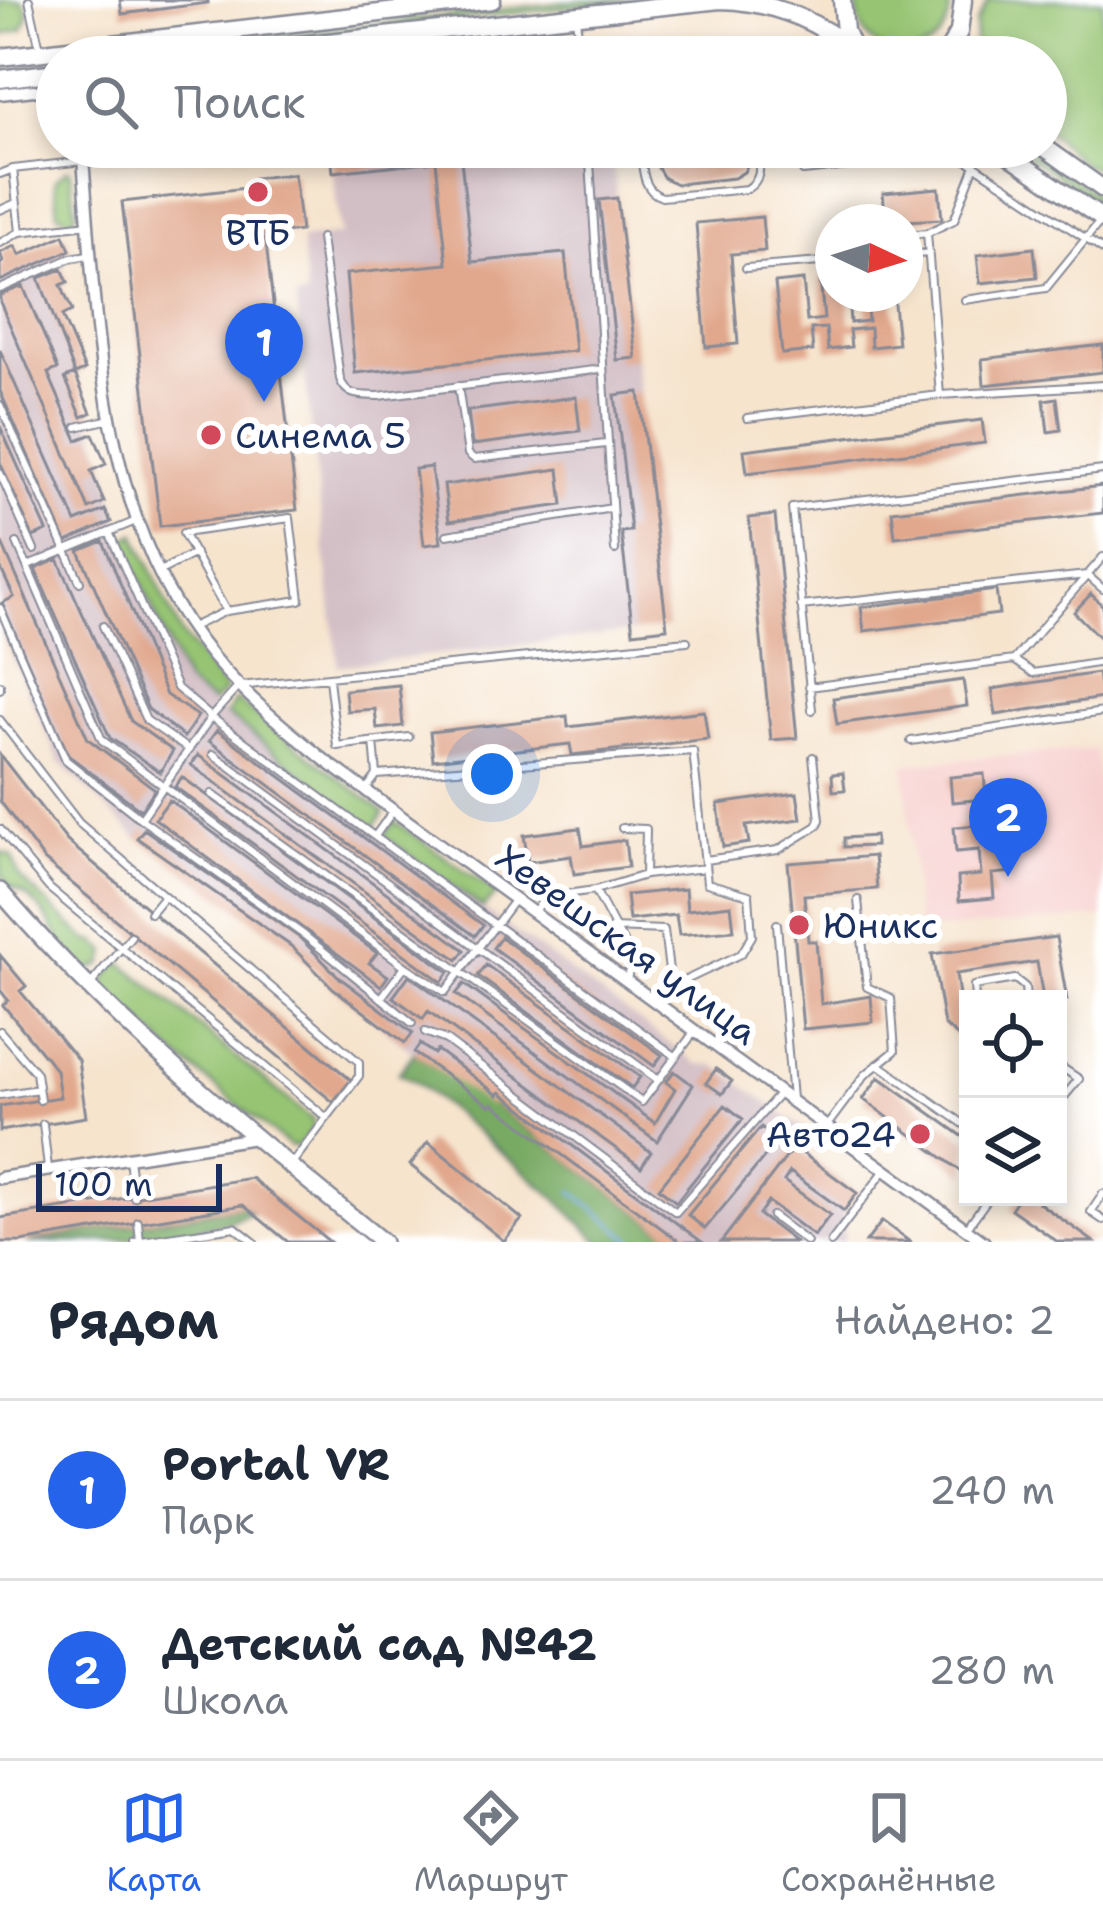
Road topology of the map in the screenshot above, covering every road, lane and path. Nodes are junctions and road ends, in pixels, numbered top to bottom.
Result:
1 (29, 0) edge
2 (492, 0) edge
3 (842, 0) edge
4 (576, 14) junction
5 (36, 36) edge
6 (185, 36) edge
7 (412, 36) edge
8 (579, 36) edge
9 (832, 36) edge
10 (847, 36) edge
11 (36, 53) edge
12 (0, 57) edge
13 (36, 75) edge
14 (0, 79) edge
15 (36, 91) edge
16 (0, 94) edge
17 (1067, 163) edge
18 (36, 166) edge
19 (84, 168) edge
20 (590, 168) edge
21 (643, 168) edge
22 (759, 168) edge
23 (830, 168) edge
24 (974, 168) edge
25 (979, 168) edge
26 (1028, 168) edge
27 (13, 169) junction
28 (803, 171) dead end
29 (0, 174) edge
30 (1103, 189) edge
31 (16, 202) junction
32 (0, 209) edge
33 (1103, 219) edge
34 (89, 224) junction
35 (20, 232) junction
36 (923, 233) edge
37 (927, 233) junction
38 (321, 238) dead end
39 (1087, 240) junction
40 (0, 243) edge
41 (1103, 250) edge
42 (923, 253) edge
43 (929, 253) junction
44 (91, 254) junction
45 (815, 262) edge
46 (746, 268) dead end
47 (0, 289) edge
48 (965, 300) dead end
49 (603, 369) junction
50 (1103, 385) edge
51 (458, 386) junction
52 (940, 395) junction
53 (0, 405) edge
54 (747, 418) dead end
55 (110, 419) junction
56 (77, 427) dead end
57 (607, 444) junction
58 (1103, 470) edge
59 (0, 473) edge
60 (612, 508) junction
61 (138, 521) junction
62 (109, 532) junction
63 (447, 535) dead end
64 (17, 543) dead end
65 (34, 550) dead end
66 (64, 550) junction
67 (615, 550) dead end
68 (196, 553) junction
69 (1103, 556) edge
70 (28, 566) junction
71 (1101, 567) edge
72 (160, 571) junction
73 (1087, 575) junction
74 (80, 582) dead end
75 (1103, 589) edge
76 (800, 606) junction
77 (0, 608) edge
78 (226, 611) junction
79 (103, 626) dead end
80 (191, 627) junction
81 (687, 640) dead end
82 (1014, 660) junction
83 (1103, 662) edge
84 (329, 679) junction
85 (239, 686) junction
86 (809, 687) junction
87 (812, 710) dead end
88 (1103, 712) edge
89 (211, 716) junction
90 (0, 720) edge
91 (409, 737) dead end
92 (374, 741) junction
93 (911, 741) dead end
94 (337, 746) junction
95 (188, 750) junction
96 (213, 754) dead end
97 (813, 757) dead end
98 (327, 762) junction
99 (377, 775) junction
100 (164, 786) junction
101 (365, 790) junction
102 (212, 794) dead end
103 (393, 811) junction
104 (141, 820) junction
105 (622, 828) dead end
106 (0, 829) edge
107 (375, 836) junction
108 (705, 864) junction
109 (646, 875) junction
110 (595, 890) junction
111 (0, 891) edge
112 (164, 896) junction
113 (514, 899) junction
114 (858, 900) dead end
115 (150, 913) dead end
116 (533, 913) junction
117 (777, 924) dead end
118 (495, 926) junction
119 (612, 928) junction
120 (131, 936) dead end
121 (478, 948) junction
122 (120, 949) junction
123 (405, 966) junction
124 (461, 971) junction
125 (626, 981) junction
126 (671, 987) junction
127 (88, 988) junction
128 (974, 990) edge
129 (1024, 990) edge
130 (381, 998) junction
131 (658, 1004) junction
132 (412, 1022) dead end
133 (0, 1031) edge
134 (694, 1031) junction
135 (424, 1032) dead end
136 (675, 1056) junction
137 (878, 1064) junction
138 (1067, 1071) edge
139 (658, 1080) junction
140 (38, 1089) junction
141 (780, 1093) junction
142 (1067, 1094) edge
143 (0, 1095) edge
144 (40, 1100) dead end
145 (792, 1102) junction
146 (327, 1118) junction
147 (959, 1121) edge
148 (43, 1124) dead end
149 (826, 1127) junction
150 (255, 1138) junction
151 (129, 1159) junction
152 (290, 1166) junction
153 (49, 1170) junction
154 (885, 1170) junction
155 (0, 1178) edge
156 (1103, 1193) edge
157 (134, 1197) dead end
158 (983, 1206) edge
159 (772, 1216) dead end
160 (1103, 1220) edge
161 (138, 1222) dead end
162 (966, 1229) junction
163 (188, 1238) edge
164 (138, 1242) edge
165 (254, 1242) edge
166 (383, 1242) edge
167 (807, 1242) edge
168 (832, 1242) edge
169 (984, 1242) edge

1 - 5 lane
2 - 6 main road
3 - 10 main road
4 - 7 main road
4 - 8 lane
4 - 9 main road
11 - 12 main road
13 - 14 main road
15 - 16 street
17 - 30 main road
18 - 27 lane
19 - 34 street, Хевешская улица
20 - 49 lane
21 - 22 lane
23 - 28 lane
24 - 37 lane
25 - 39 lane
26 - 33 main road
27 - 29 lane
27 - 31 lane
31 - 32 lane
31 - 35 lane
33 - 39 lane
34 - 35 lane
34 - 44 street, Хевешская улица
35 - 40 lane
36 - 37 lane
37 - 43 lane
38 - 51 lane
39 - 41 lane
39 - 48 lane
42 - 43 lane
43 - 52 lane
44 - 47 lane
44 - 55 street, Хевешская улица
45 - 46 lane
49 - 51 lane
49 - 57 lane
50 - 52 lane
51 - 57 lane
52 - 54 lane
53 - 66 lane
55 - 56 lane
55 - 61 street, Хевешская улица
57 - 60 lane
58 - 76 lane
59 - 65 lane
60 - 63 lane
60 - 67 lane
61 - 62 lane
61 - 72 street, Хевешская улица
62 - 66 lane
62 - 89 lane
64 - 70 lane
66 - 70 lane
66 - 74 lane
68 - 72 lane
68 - 78 lane
68 - 78 lane
69 - 71 lane
70 - 100 lane
71 - 73 lane
72 - 80 street, Хевешская улица
73 - 75 lane
73 - 76 lane
73 - 82 lane
76 - 86 lane
77 - 104 lane
78 - 80 lane
79 - 95 lane
80 - 85 street, Хевешская улица
81 - 84 lane
82 - 83 lane
82 - 86 lane
84 - 85 lane
84 - 94 lane
85 - 89 lane
85 - 98 street, Хевешская улица
86 - 87 lane
88 - 93 lane
89 - 95 lane
89 - 107 lane
90 - 112 lane
91 - 92 lane
92 - 94 lane
92 - 99 lane
94 - 98 lane
95 - 100 lane
96 - 121 lane
97 - 108 lane
98 - 101 street, Хевешская улица
99 - 101 lane
99 - 108 lane
100 - 104 lane
100 - 123 lane
101 - 103 street, Хевешская улица
102 - 124 lane
103 - 107 lane
103 - 113 street, Хевешская улица
104 - 130 lane
105 - 109 lane
106 - 122 lane
107 - 118 lane
108 - 109 lane
108 - 126 lane
109 - 110 lane
110 - 116 lane
110 - 119 lane
111 - 127 main road
112 - 115 lane
112 - 146 lane
113 - 116 street, Хевешская улица
113 - 118 lane
114 - 137 lane
116 - 125 street, Хевешская улица
117 - 145 lane
118 - 121 lane
118 - 136 lane
119 - 125 lane
119 - 126 lane
120 - 122 lane
121 - 124 lane
121 - 139 lane
122 - 127 lane
122 - 146 lane
123 - 124 lane
123 - 130 lane
124 - 139 lane
125 - 131 street, Хевешская улица
126 - 131 lane
127 - 150 main road
128 - 129 lane
130 - 132 lane
131 - 134 street, Хевешская улица
133 - 140 lane
134 - 136 lane
134 - 141 street, Хевешская улица
135 - 141 lane
136 - 139 lane
137 - 147 lane
137 - 149 lane
138 - 142 lane
140 - 143 lane
140 - 144 lane
141 - 145 street, Хевешская улица
145 - 149 street, Хевешская улица
146 - 152 lane
148 - 153 lane
149 - 154 street, Хевешская улица
150 - 151 street
150 - 152 main road
151 - 153 street
151 - 157 lane
152 - 166 main road
153 - 155 street
154 - 162 street, Хевешская улица
154 - 168 lane
156 - 160 lane
158 - 162 lane
159 - 167 lane
161 - 164 lane
162 - 169 street, Хевешская улица
163 - 164 lane
163 - 165 lane

